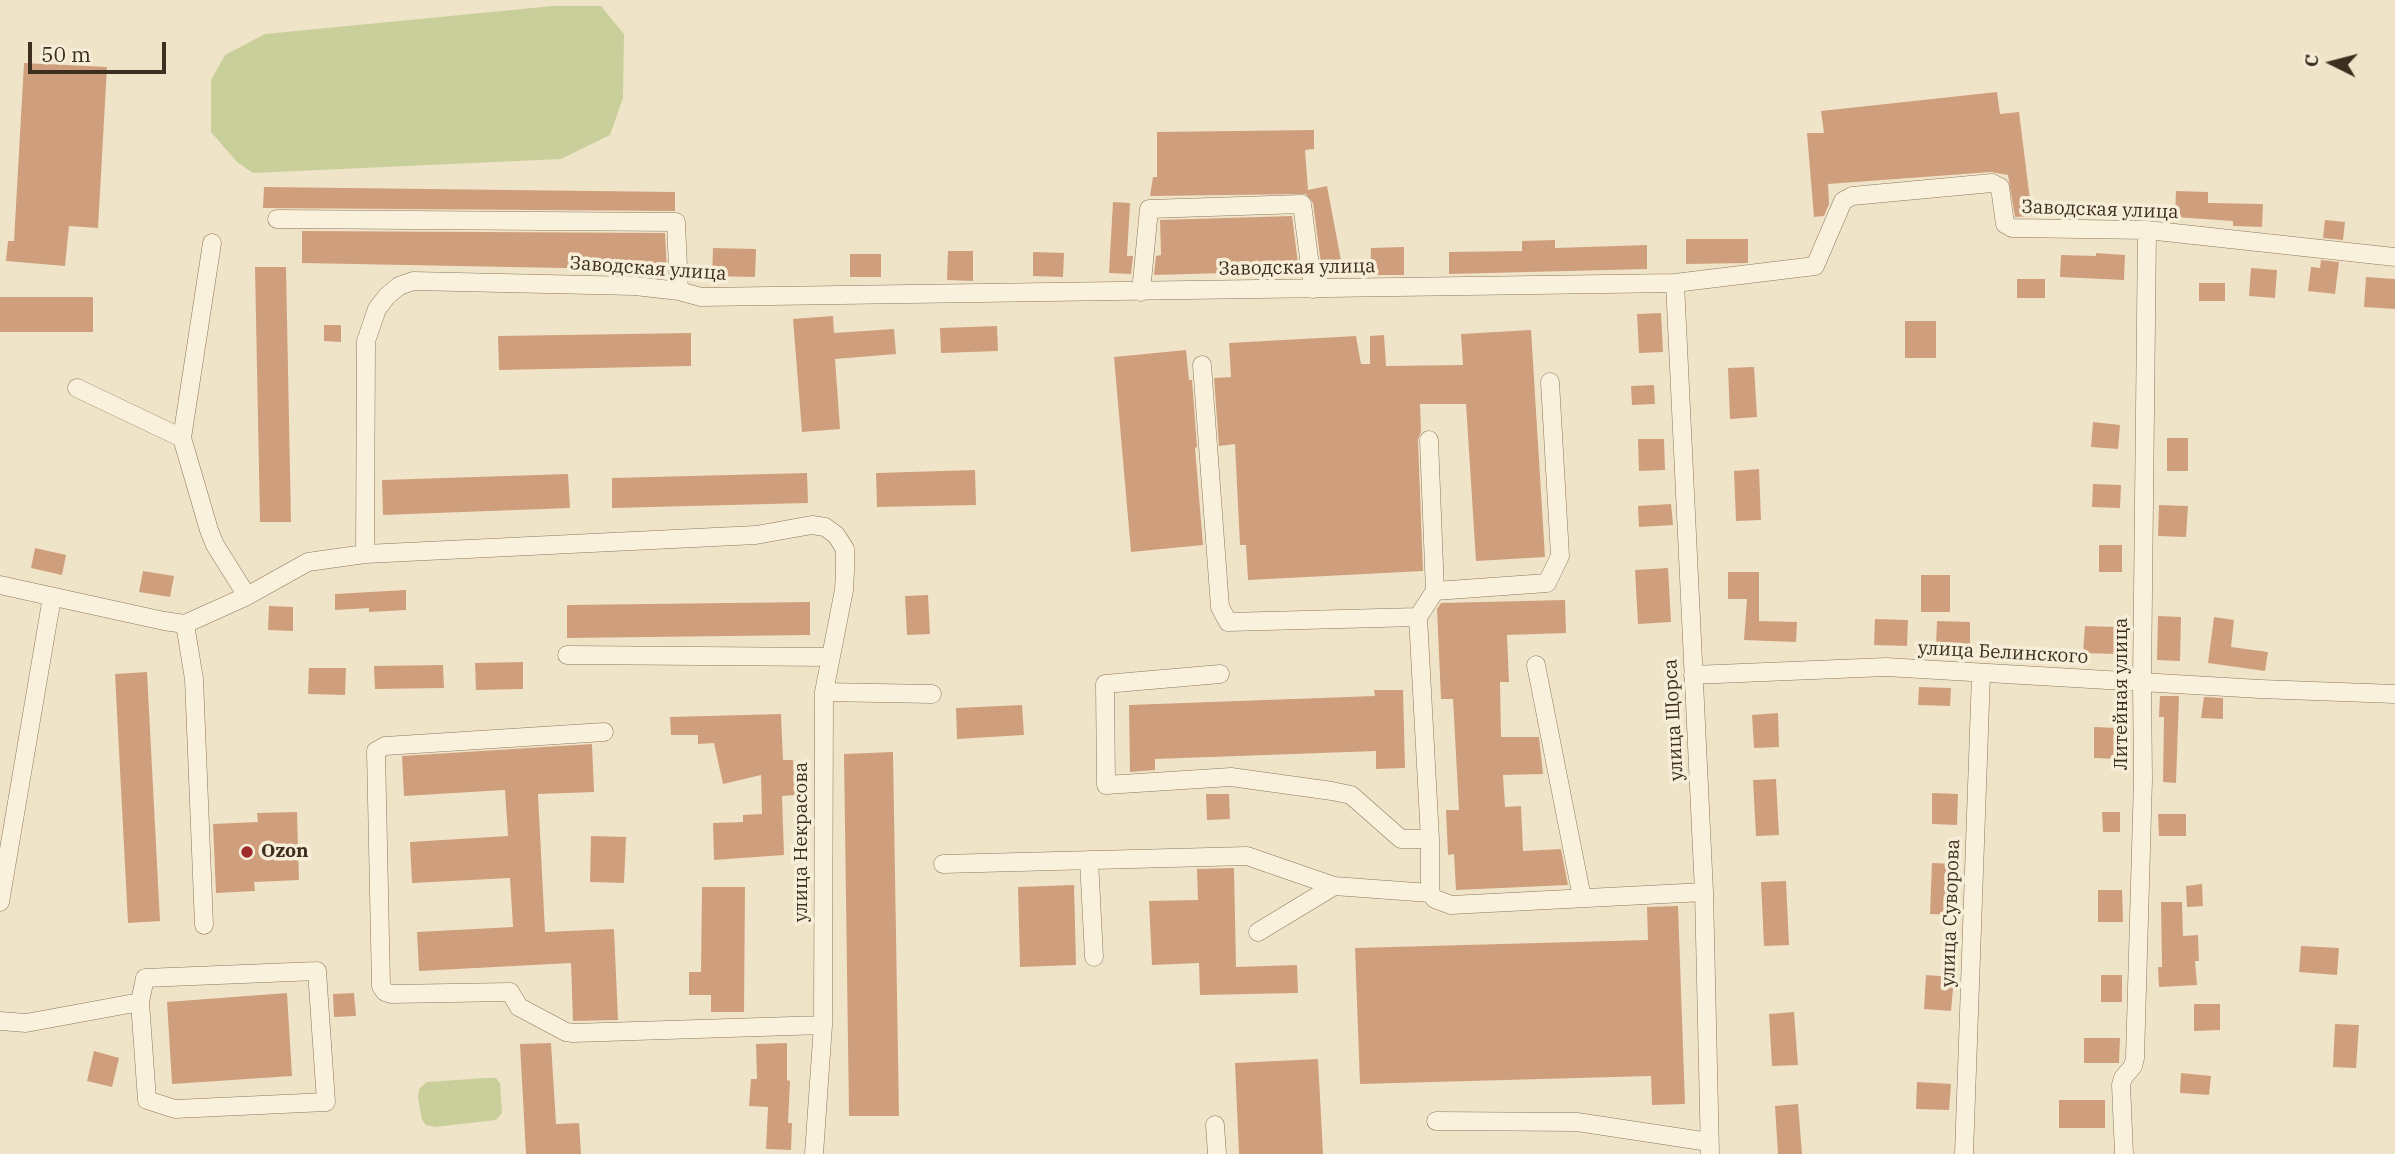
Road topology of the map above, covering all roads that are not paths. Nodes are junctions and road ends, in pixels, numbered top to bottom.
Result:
1 (277, 219) dead end
2 (2147, 230) junction
3 (212, 243) dead end
4 (2395, 257) edge
5 (1675, 284) junction
6 (1313, 289) junction
7 (679, 291) junction
8 (1141, 292) junction
9 (1202, 365) dead end
10 (1550, 382) dead end
11 (77, 388) dead end
12 (182, 438) junction
13 (1429, 440) dead end
14 (365, 554) junction
15 (0, 585) edge
16 (1435, 591) junction
17 (247, 596) junction
18 (52, 597) junction
19 (1418, 617) junction
20 (185, 624) junction
21 (568, 655) dead end
22 (831, 657) junction
23 (1535, 666) dead end
24 (1220, 674) dead end
25 (1981, 674) junction
26 (1693, 676) junction
27 (2142, 682) junction
28 (824, 692) junction
29 (932, 694) dead end
30 (2395, 694) edge
31 (604, 732) dead end
32 (1430, 839) junction
33 (1089, 860) junction
34 (943, 864) dead end
35 (1334, 886) junction
36 (1704, 892) junction
37 (1430, 893) junction
38 (1582, 898) junction
39 (0, 902) edge
40 (204, 925) dead end
41 (1258, 932) dead end
42 (1094, 957) dead end
43 (140, 1002) junction
44 (0, 1021) edge
45 (822, 1025) junction
46 (1436, 1121) dead end
47 (1215, 1125) dead end
48 (1710, 1148) edge
49 (814, 1154) edge
50 (1217, 1154) edge
51 (1964, 1154) edge
52 (2124, 1154) edge

1 - 7 street
2 - 4 street, Заводская улица
2 - 5 street, Заводская улица
2 - 27 street, Литейная улица
3 - 12 street
5 - 6 street, Заводская улица
5 - 26 street, улица Щорса
6 - 8 street, Заводская улица
6 - 8 street
7 - 8 street, Заводская улица
7 - 14 street, Заводская улица
9 - 19 street
10 - 16 street
11 - 12 street
12 - 17 street
13 - 16 street
14 - 17 street
14 - 22 street, улица Некрасова
15 - 18 street
16 - 19 street
17 - 20 street
18 - 20 street
18 - 39 street
19 - 32 street
20 - 40 street
21 - 22 street
22 - 28 street, улица Некрасова
23 - 38 street
24 - 32 street
25 - 26 street, улица Белинского
25 - 27 street, улица Белинского
25 - 51 street, улица Суворова
26 - 36 street, улица Щорса
27 - 30 street, улица Белинского
27 - 52 street, Литейная улица
28 - 29 street
28 - 45 street, улица Некрасова
31 - 45 street
32 - 37 street
33 - 34 street
33 - 35 street
33 - 42 street
35 - 37 street
35 - 41 street
36 - 38 street
36 - 48 street, улица Щорса
37 - 38 street
43 - 43 street
43 - 44 street
45 - 49 street, улица Некрасова
46 - 48 street
47 - 50 street

